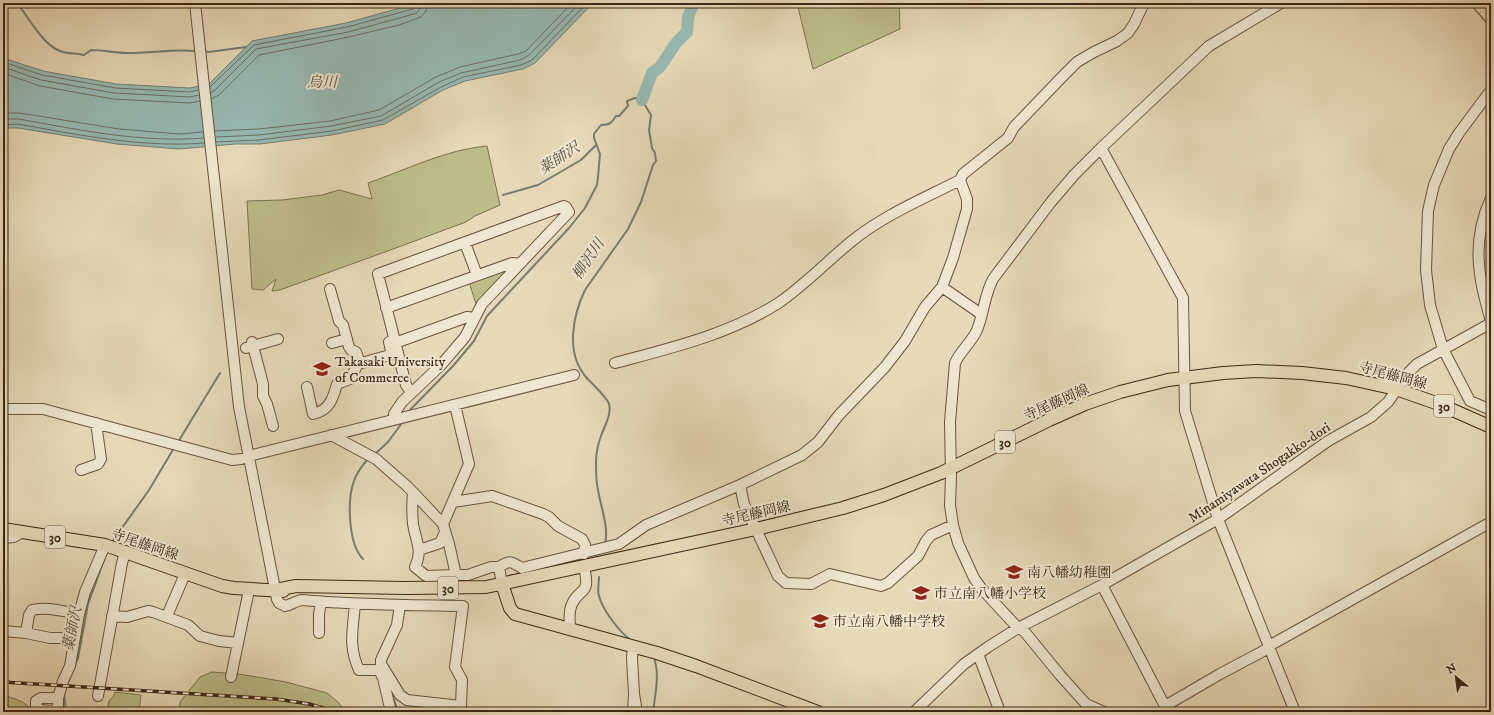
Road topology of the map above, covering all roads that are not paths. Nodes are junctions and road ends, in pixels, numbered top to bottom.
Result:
1 (195, 3) edge
2 (1144, 3) edge
3 (1281, 3) edge
4 (1478, 3) edge
5 (1491, 18) edge
6 (1491, 90) edge
7 (1101, 148) junction
8 (960, 180) junction
9 (1491, 198) edge
10 (465, 243) junction
11 (520, 264) junction
12 (477, 275) junction
13 (1486, 281) edge
14 (374, 284) dead end
15 (942, 287) junction
16 (330, 289) dead end
17 (386, 308) junction
18 (981, 314) junction
19 (474, 318) junction
20 (1491, 322) edge
21 (278, 339) dead end
22 (347, 339) junction
23 (332, 343) dead end
24 (396, 343) junction
25 (1443, 349) junction
26 (360, 363) junction
27 (615, 364) dead end
28 (574, 375) dead end
29 (1184, 378) junction
30 (307, 388) dead end
31 (1396, 389) junction
32 (412, 392) junction
33 (455, 405) junction
34 (3, 409) edge
35 (1491, 410) edge
36 (394, 419) junction
37 (96, 423) junction
38 (273, 426) dead end
39 (1491, 427) edge
40 (331, 435) junction
41 (248, 456) junction
42 (951, 468) junction
43 (80, 470) dead end
44 (740, 485) junction
45 (413, 492) junction
46 (453, 502) junction
47 (1218, 519) junction
48 (1491, 522) edge
49 (953, 525) junction
50 (444, 528) junction
51 (3, 529) edge
52 (756, 530) junction
53 (22, 532) junction
54 (3, 538) edge
55 (105, 545) junction
56 (419, 550) junction
57 (125, 552) junction
58 (584, 554) junction
59 (618, 559) junction
60 (499, 567) junction
61 (585, 572) junction
62 (185, 574) junction
63 (456, 575) junction
64 (1102, 585) junction
65 (503, 587) junction
66 (249, 590) junction
67 (275, 590) junction
68 (321, 602) junction
69 (355, 604) junction
70 (400, 605) junction
71 (80, 614) junction
72 (112, 616) junction
73 (167, 616) junction
74 (1018, 628) junction
75 (570, 629) junction
76 (3, 631) edge
77 (26, 633) junction
78 (319, 633) dead end
79 (76, 638) junction
80 (238, 643) junction
81 (633, 647) junction
82 (1269, 647) junction
83 (978, 654) junction
84 (383, 672) junction
85 (231, 677) dead end
86 (634, 694) junction
87 (98, 696) dead end
88 (58, 698) dead end
89 (1167, 709) edge
90 (391, 712) edge
91 (633, 712) edge
92 (637, 712) edge
93 (818, 712) edge
94 (914, 712) edge
95 (1000, 712) edge
96 (1104, 712) edge
97 (1295, 712) edge

1 - 41 street
2 - 8 street
3 - 7 street
4 - 5 main road
6 - 25 street
7 - 18 street
7 - 29 street
8 - 15 street
8 - 27 street
9 - 13 street
10 - 11 street
10 - 12 street
10 - 17 street
11 - 12 street
11 - 19 street
12 - 17 street
13 - 20 street
14 - 26 street
15 - 18 street
15 - 44 street
16 - 22 street
17 - 24 street
18 - 42 street
19 - 24 street
19 - 32 street
20 - 25 street, Minamiyawata Shogakko-dori
21 - 38 street
22 - 23 street
22 - 26 street
24 - 32 street
25 - 31 street, Minamiyawata Shogakko-dori
25 - 35 street
26 - 30 street
28 - 33 street
29 - 31 main road, 寺尾藤岡線 / 30
29 - 42 main road, 寺尾藤岡線 / 30
29 - 47 street
31 - 39 main road, 寺尾藤岡線 / 30
31 - 47 street, Minamiyawata Shogakko-dori
32 - 36 street
33 - 36 street
33 - 46 street
34 - 37 street
36 - 40 street
37 - 41 street
37 - 43 street
40 - 41 street
40 - 45 street
41 - 67 street
42 - 49 street
42 - 52 main road, 寺尾藤岡線 / 30
44 - 52 street
44 - 58 street
45 - 50 street
45 - 56 street
46 - 50 street
46 - 58 street
47 - 64 street, Minamiyawata Shogakko-dori
47 - 82 street
48 - 82 street
49 - 52 street
49 - 74 street
50 - 56 street
50 - 63 street
51 - 53 main road, 寺尾藤岡線 / 30
52 - 59 main road, 寺尾藤岡線 / 30
53 - 54 street
53 - 55 main road, 寺尾藤岡線 / 30
55 - 57 main road, 寺尾藤岡線 / 30
55 - 71 street
56 - 63 street
57 - 62 main road, 寺尾藤岡線 / 30
57 - 72 street
58 - 60 street
59 - 61 main road, 寺尾藤岡線 / 30
59 - 65 main road, 寺尾藤岡線 / 30
60 - 63 street
60 - 65 street
61 - 65 main road, 寺尾藤岡線 / 30
61 - 75 street
62 - 66 main road, 寺尾藤岡線 / 30
62 - 73 street
64 - 74 street, Minamiyawata Shogakko-dori
64 - 89 street
65 - 67 main road, 寺尾藤岡線 / 30
65 - 75 main road
66 - 67 main road, 寺尾藤岡線 / 30
66 - 80 street
67 - 68 street
68 - 69 street
68 - 78 street
69 - 70 street
69 - 84 street
70 - 84 street
70 - 84 street
71 - 77 street
71 - 79 street
72 - 73 street
72 - 87 street
73 - 80 street
74 - 83 street, Minamiyawata Shogakko-dori
74 - 96 street
75 - 81 main road
76 - 77 street
77 - 79 street
79 - 88 street
80 - 85 street
81 - 86 street
81 - 93 main road
82 - 89 street
82 - 97 street
83 - 94 street, Minamiyawata Shogakko-dori
83 - 95 street
84 - 90 street
86 - 91 street
86 - 92 street

